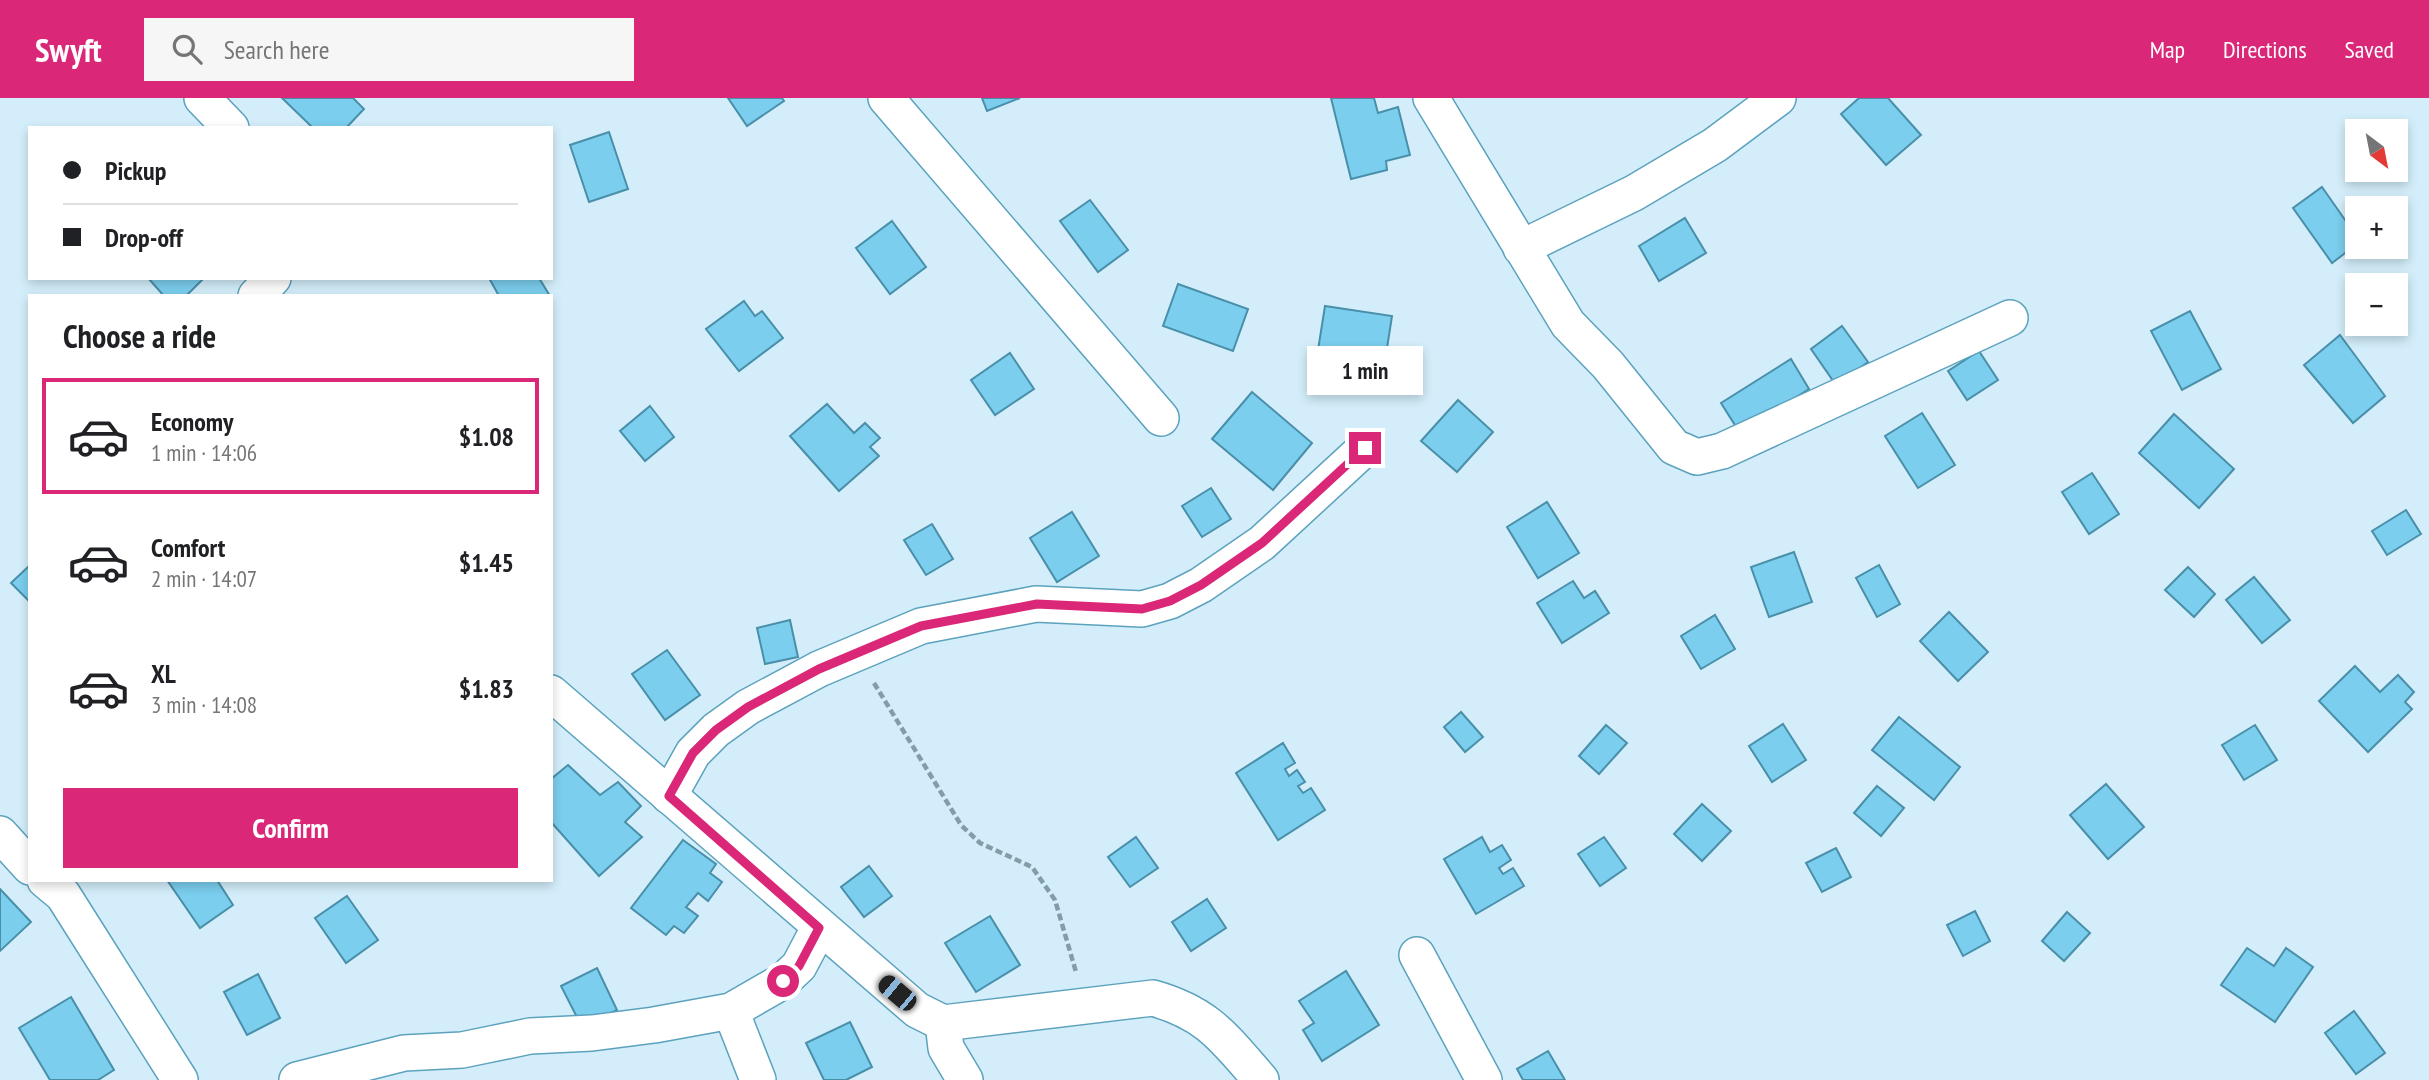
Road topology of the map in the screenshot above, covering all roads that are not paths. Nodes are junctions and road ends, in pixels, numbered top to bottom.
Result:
1 (202, 98) edge
2 (886, 98) edge
3 (1431, 98) edge
4 (1778, 98) edge
5 (229, 126) edge
6 (1521, 248) junction
7 (271, 280) edge
8 (258, 294) edge
9 (2010, 318) dead end
10 (1161, 418) dead end
11 (1365, 448) dead end
12 (553, 695) edge
13 (669, 796) junction
14 (0, 834) edge
15 (28, 865) edge
16 (47, 882) edge
17 (819, 928) junction
18 (1417, 955) dead end
19 (731, 1011) junction
20 (943, 1023) junction
21 (180, 1080) edge
22 (298, 1080) edge
23 (758, 1080) edge
24 (965, 1080) edge
25 (1261, 1080) edge
26 (1484, 1080) edge

1 - 5 street
2 - 10 street
3 - 6 street
4 - 6 street
6 - 9 street
7 - 8 street
11 - 13 street
12 - 13 street
13 - 17 street
14 - 15 street
16 - 21 street
17 - 19 street
17 - 20 street
18 - 26 street
19 - 22 street
19 - 23 street
20 - 24 street
20 - 25 street

